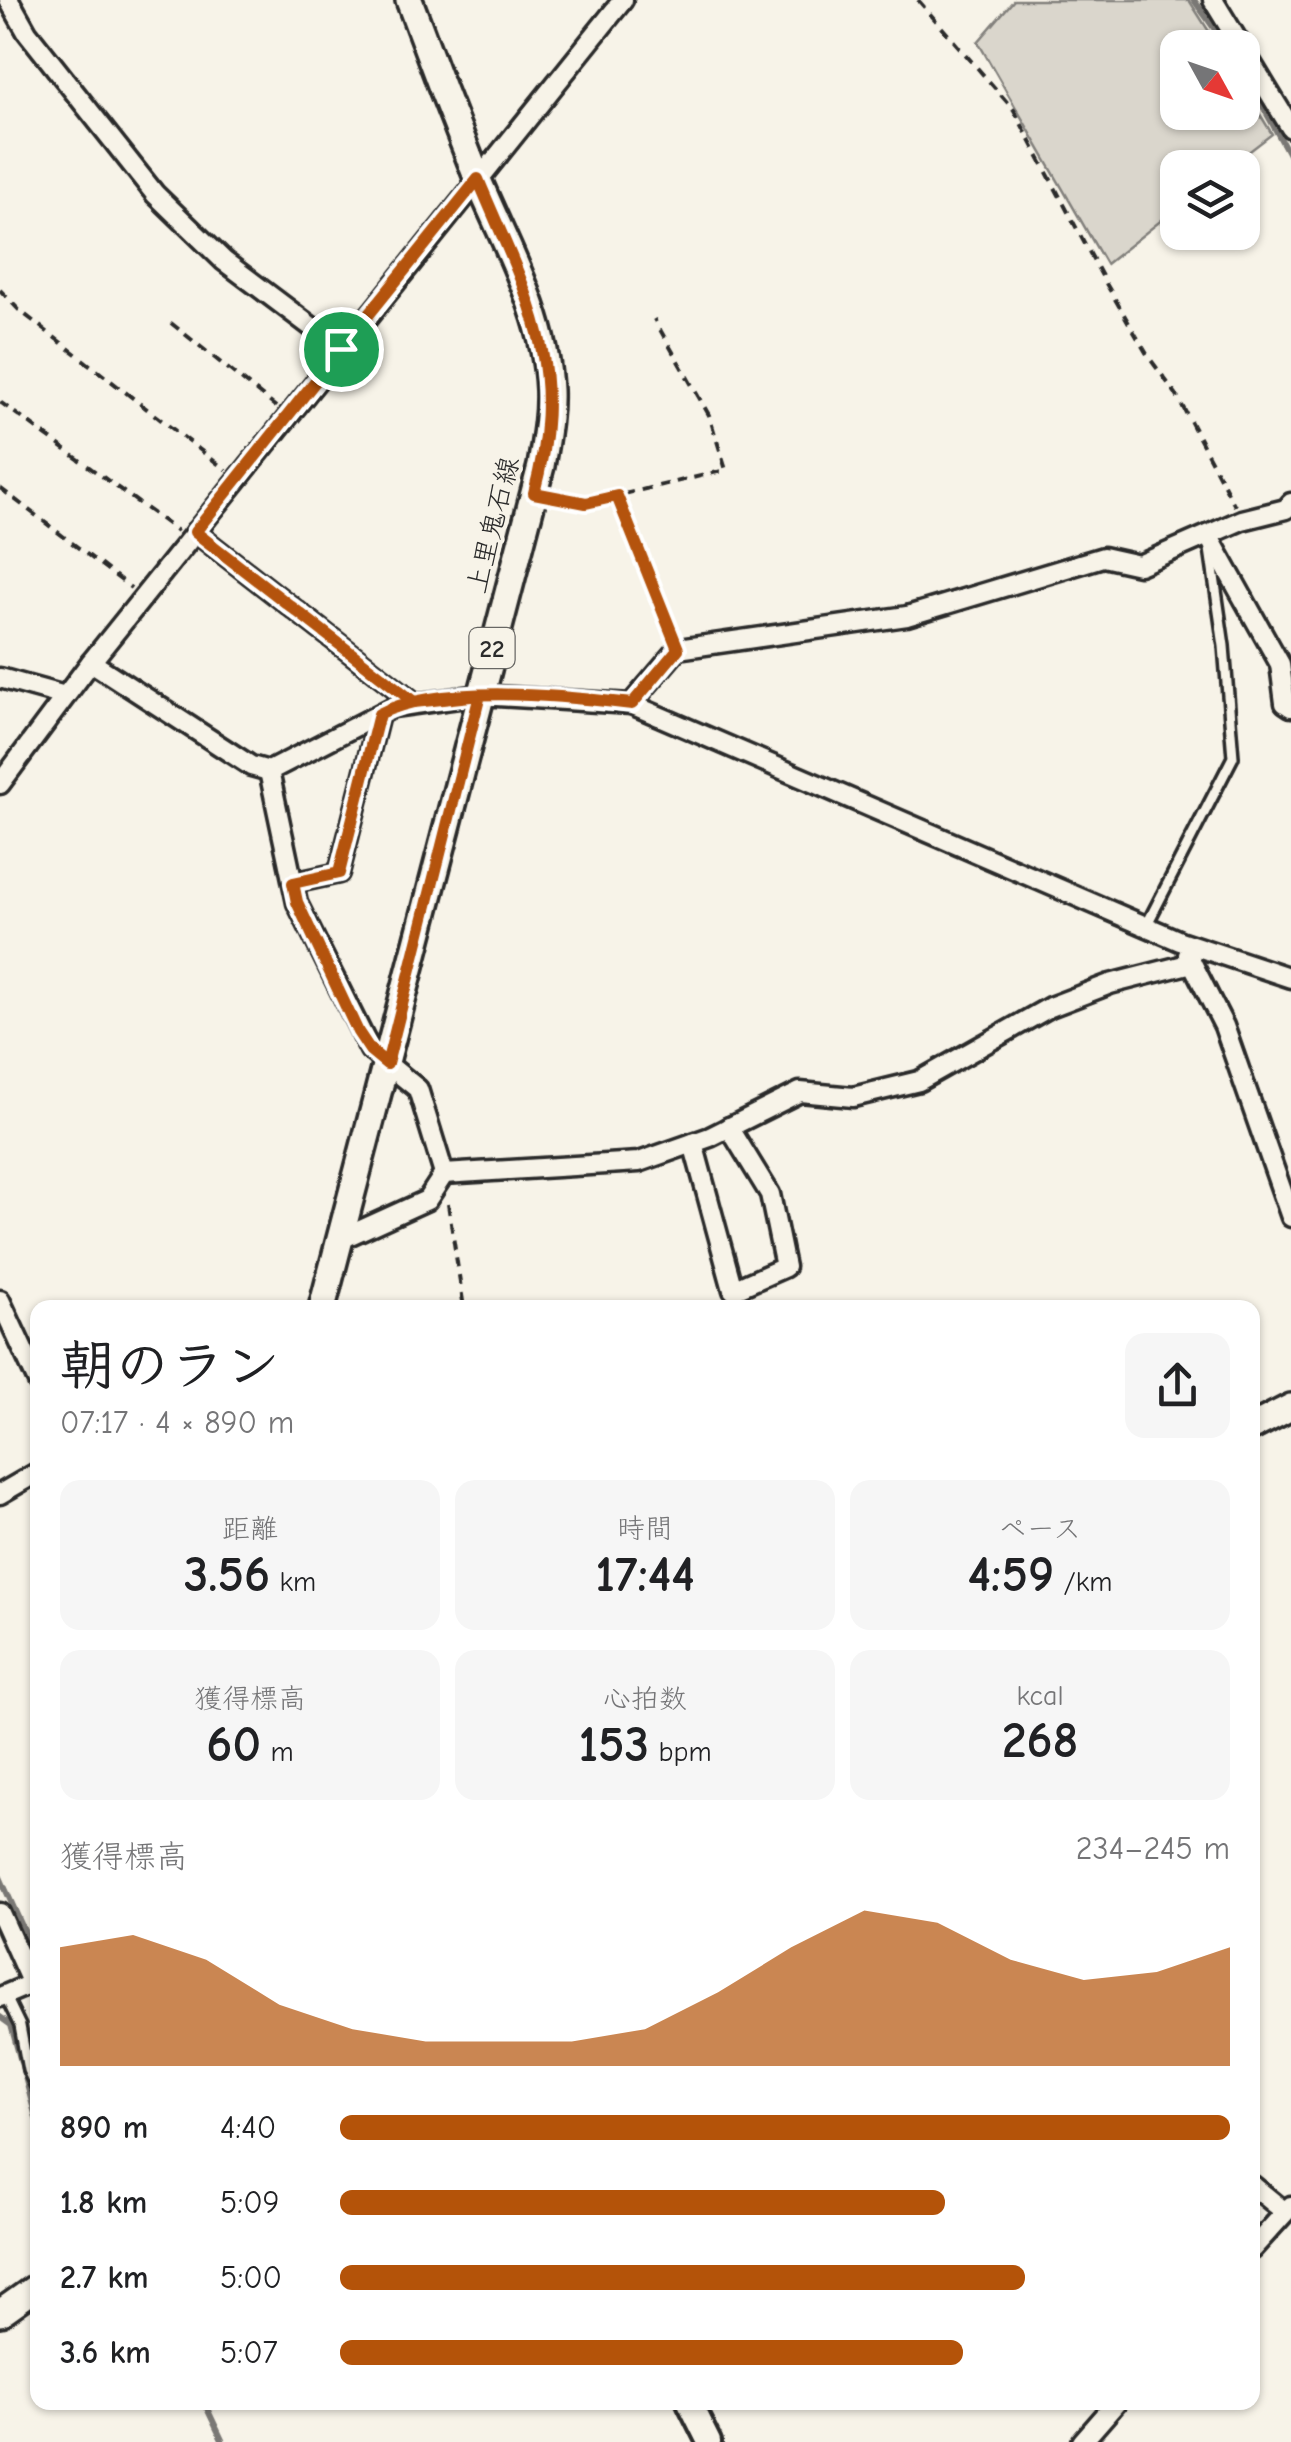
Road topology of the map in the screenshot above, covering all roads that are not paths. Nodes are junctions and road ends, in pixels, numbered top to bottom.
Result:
1 (9, 0) edge
2 (409, 0) edge
3 (623, 0) edge
4 (1213, 0) edge
5 (1291, 128) edge
6 (478, 179) junction
7 (341, 349) junction
8 (1291, 504) edge
9 (192, 536) junction
10 (1208, 537) junction
11 (90, 662) junction
12 (0, 678) edge
13 (480, 695) junction
14 (65, 696) junction
15 (414, 702) junction
16 (632, 704) junction
17 (1291, 707) edge
18 (379, 714) junction
19 (269, 770) junction
20 (0, 784) edge
21 (293, 883) junction
22 (1146, 926) junction
23 (1180, 941) junction
24 (1192, 963) junction
25 (1291, 978) edge
26 (387, 1064) junction
27 (728, 1127) junction
28 (693, 1142) junction
29 (444, 1174) junction
30 (1291, 1216) edge
31 (339, 1240) junction
32 (0, 1300) edge
33 (324, 1300) edge
34 (30, 1365) edge
35 (1291, 1407) edge
36 (1260, 1424) edge
37 (30, 1477) edge
38 (0, 1494) edge
39 (0, 1912) edge
40 (30, 1972) edge
41 (30, 1984) edge
42 (3, 1996) edge
43 (30, 2056) edge
44 (26, 2058) junction
45 (30, 2069) edge
46 (1260, 2191) edge
47 (1288, 2209) edge
48 (1260, 2240) edge
49 (30, 2292) edge
50 (0, 2313) edge
51 (693, 2410) edge
52 (1109, 2410) edge
53 (709, 2442) edge
54 (1082, 2442) edge

1 - 7 street
2 - 6 main road, 上里鬼石線 / 22
3 - 6 street
4 - 5 street
6 - 7 street
6 - 13 main road, 上里鬼石線 / 22
7 - 9 street
8 - 10 street
9 - 11 street
9 - 15 street
10 - 16 street
10 - 17 street
10 - 22 lane
11 - 14 street
11 - 19 street
12 - 14 street
13 - 15 street
13 - 16 street
13 - 26 main road, 上里鬼石線 / 22
14 - 20 street
15 - 18 street
16 - 22 street
18 - 19 street
18 - 21 street
19 - 21 street
21 - 26 street
22 - 23 street
23 - 24 street
23 - 25 street
24 - 27 street
24 - 30 street
26 - 29 street
26 - 31 main road, 上里鬼石線 / 22
27 - 28 street
27 - 28 street
28 - 29 street
29 - 31 street
31 - 33 main road, 上里鬼石線 / 22
32 - 34 street
35 - 36 main road
37 - 38 street
39 - 40 street
41 - 42 street
42 - 44 lane
43 - 44 lane
44 - 45 lane
46 - 47 street
47 - 48 street
49 - 50 main road
51 - 53 street
52 - 54 street

